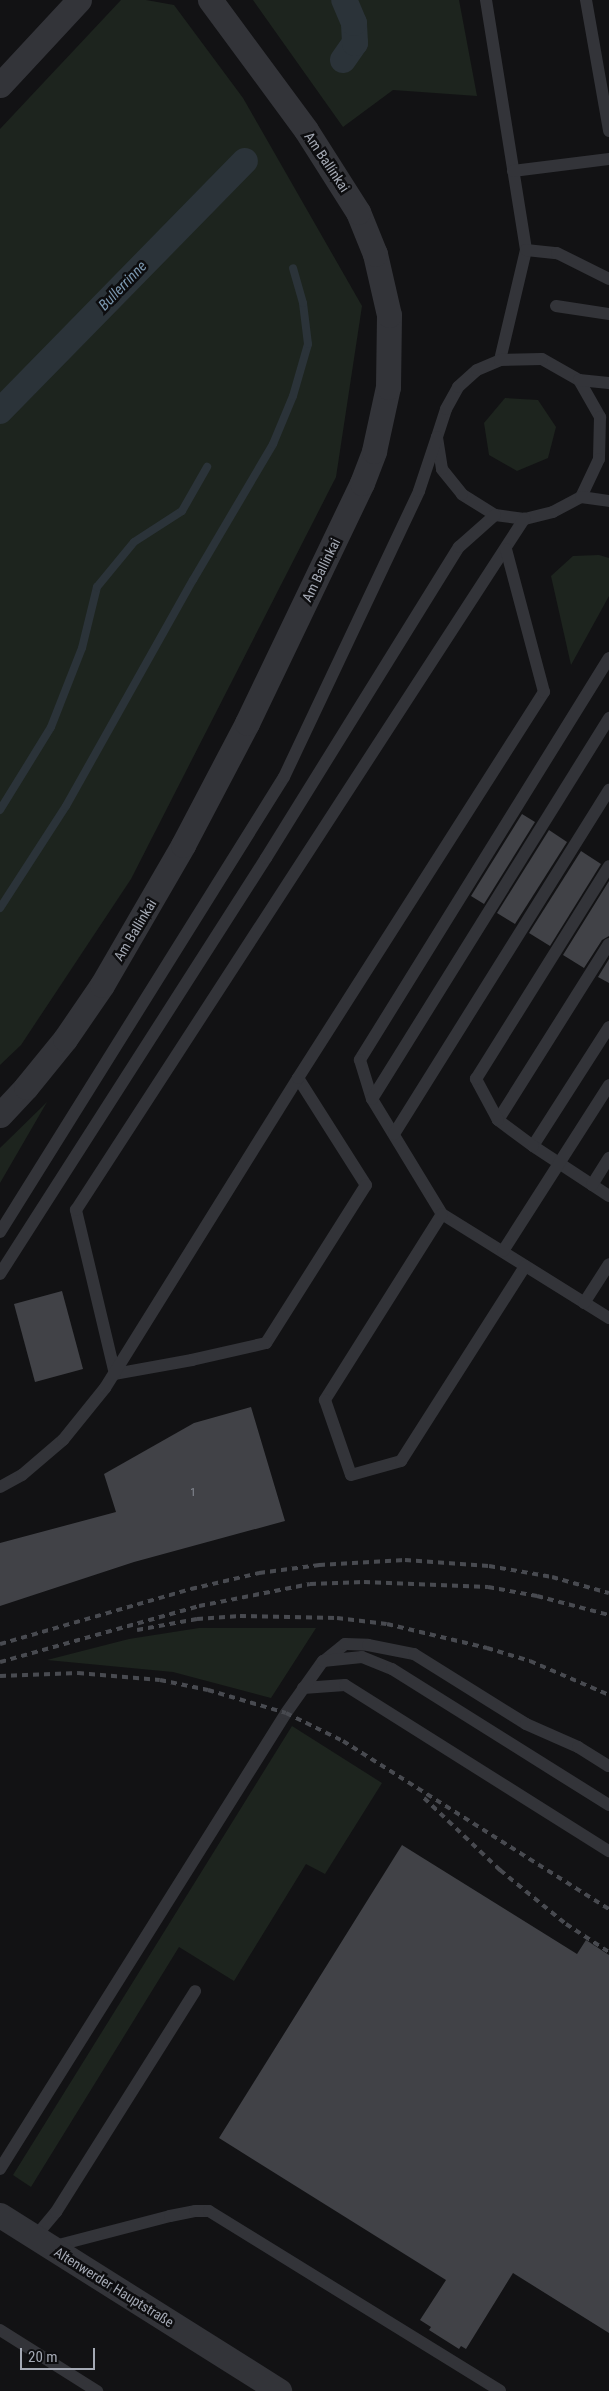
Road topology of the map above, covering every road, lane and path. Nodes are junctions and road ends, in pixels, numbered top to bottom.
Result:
1 (79, 0) edge
2 (210, 0) edge
3 (486, 0) edge
4 (586, 0) edge
5 (0, 85) edge
6 (609, 131) edge
7 (609, 159) edge
8 (513, 171) junction
9 (526, 250) junction
10 (609, 279) edge
11 (556, 306) dead end
12 (609, 314) edge
13 (500, 360) junction
14 (579, 380) junction
15 (609, 383) edge
16 (437, 437) junction
17 (581, 497) junction
18 (609, 501) edge
19 (495, 515) junction
20 (524, 519) junction
21 (506, 549) junction
22 (609, 658) edge
23 (609, 718) edge
24 (609, 790) edge
25 (609, 866) edge
26 (609, 944) edge
27 (609, 1027) edge
28 (298, 1078) junction
29 (609, 1085) edge
30 (372, 1099) junction
31 (0, 1115) edge
32 (498, 1120) junction
33 (394, 1134) junction
34 (532, 1146) junction
35 (609, 1158) edge
36 (559, 1163) junction
37 (592, 1185) junction
38 (609, 1196) edge
39 (442, 1214) junction
40 (0, 1232) edge
41 (503, 1251) junction
42 (609, 1264) edge
43 (525, 1266) junction
44 (0, 1274) edge
45 (584, 1303) junction
46 (609, 1318) edge
47 (115, 1374) junction
48 (0, 1487) edge
49 (323, 1662) junction
50 (303, 1688) junction
51 (609, 1766) edge
52 (609, 1805) edge
53 (609, 1851) edge
54 (195, 1991) dead end
55 (0, 2169) edge
56 (0, 2215) edge
57 (43, 2242) junction
58 (0, 2330) edge
59 (97, 2391) edge
60 (279, 2391) edge
61 (500, 2391) edge

1 - 5 street
2 - 31 street, Am Ballinkai
3 - 8 lane
4 - 6 lane
7 - 8 lane
8 - 9 lane
9 - 10 lane
9 - 13 lane
11 - 12 lane
13 - 14 lane
13 - 16 lane
14 - 15 lane
14 - 17 lane
16 - 19 lane
16 - 40 lane
17 - 18 lane
17 - 20 lane
19 - 20 lane
19 - 44 lane
20 - 21 lane
21 - 28 lane
21 - 47 lane
22 - 30 lane
23 - 30 lane
24 - 33 lane
25 - 32 lane
26 - 32 lane
27 - 34 lane
28 - 47 lane
28 - 47 lane
29 - 36 lane
30 - 33 lane
32 - 34 lane
33 - 39 lane
34 - 36 lane
35 - 37 lane
36 - 37 lane
36 - 41 lane
37 - 38 lane
39 - 41 lane
39 - 43 lane
41 - 43 lane
42 - 45 lane
43 - 45 lane
45 - 46 lane
47 - 48 lane
49 - 50 lane
49 - 51 lane
49 - 52 lane
50 - 53 lane
50 - 55 lane
54 - 57 lane
56 - 57 street, Altenwerder Hauptstraße
57 - 60 street, Altenwerder Hauptstraße
57 - 61 lane
58 - 59 lane

